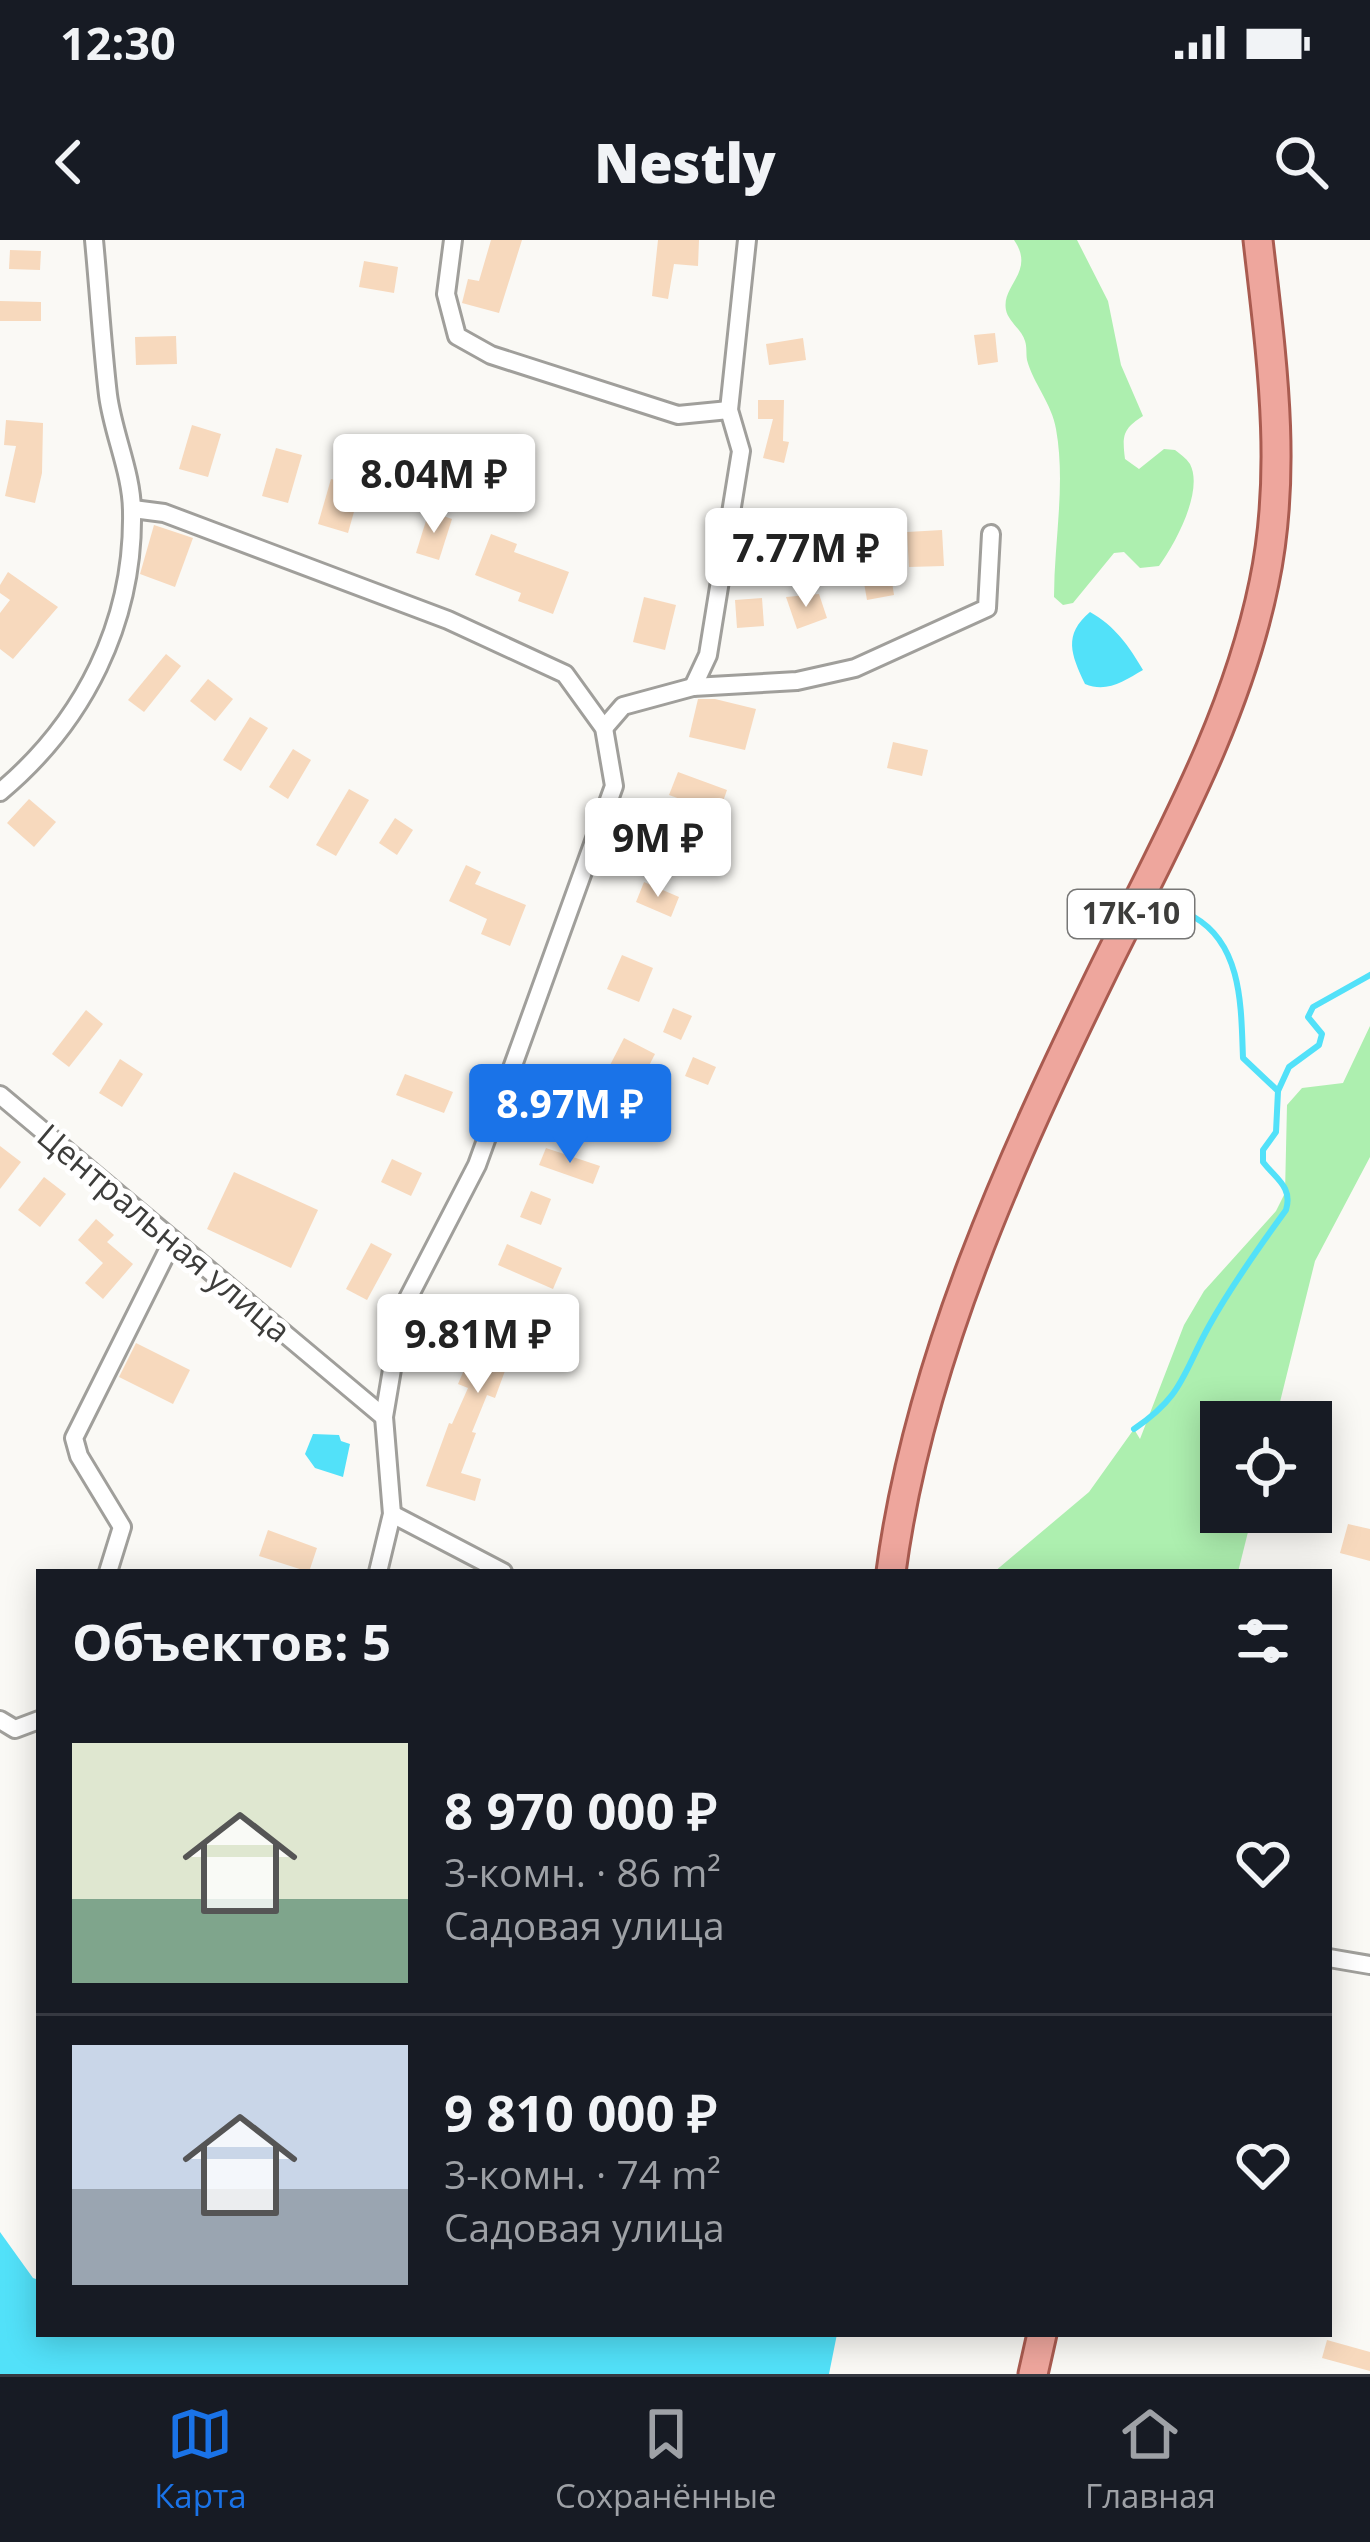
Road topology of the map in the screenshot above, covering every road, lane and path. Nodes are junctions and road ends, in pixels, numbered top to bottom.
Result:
1 (94, 240) edge
2 (453, 240) edge
3 (747, 240) edge
4 (1258, 240) edge
5 (729, 410) junction
6 (133, 509) junction
7 (991, 534) dead end
8 (693, 687) junction
9 (604, 728) junction
10 (0, 792) edge
11 (0, 1095) edge
12 (173, 1240) junction
13 (384, 1417) junction
14 (392, 1514) junction
15 (109, 1569) edge
16 (379, 1569) edge
17 (497, 1569) edge
18 (891, 1569) edge
19 (0, 1720) edge
20 (36, 1721) edge
21 (1332, 1958) edge
22 (1370, 1964) edge
23 (1041, 2337) edge
24 (1033, 2374) edge

1 - 6 street
2 - 5 street
3 - 5 street
4 - 18 main road, 17К-10
5 - 8 street
6 - 9 street
6 - 10 street
7 - 8 street
8 - 9 street
9 - 13 street
11 - 12 street, Центральная улица
12 - 13 street, Центральная улица
12 - 15 street
13 - 14 street
14 - 16 street
14 - 17 street
19 - 20 street
21 - 22 street
23 - 24 main road

